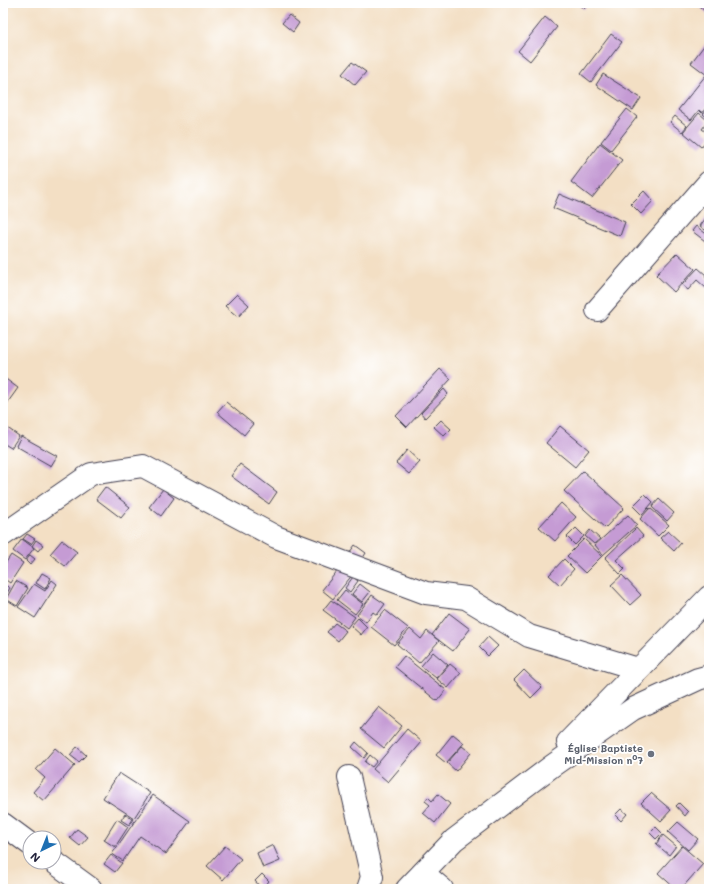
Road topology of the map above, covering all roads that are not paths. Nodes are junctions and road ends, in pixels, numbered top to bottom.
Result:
1 (709, 182) edge
2 (597, 310) dead end
3 (3, 535) edge
4 (709, 597) edge
5 (638, 670) junction
6 (709, 676) edge
7 (349, 777) dead end
8 (525, 786) junction
9 (3, 824) edge
10 (22, 838) edge
11 (62, 869) edge
12 (423, 873) junction
13 (84, 887) edge
14 (368, 889) edge
15 (407, 889) edge
16 (442, 889) edge

1 - 2 street
3 - 5 street
4 - 5 street
5 - 8 street
6 - 8 street
7 - 14 street
8 - 12 street
9 - 10 street
11 - 13 street
12 - 15 street
12 - 16 street

